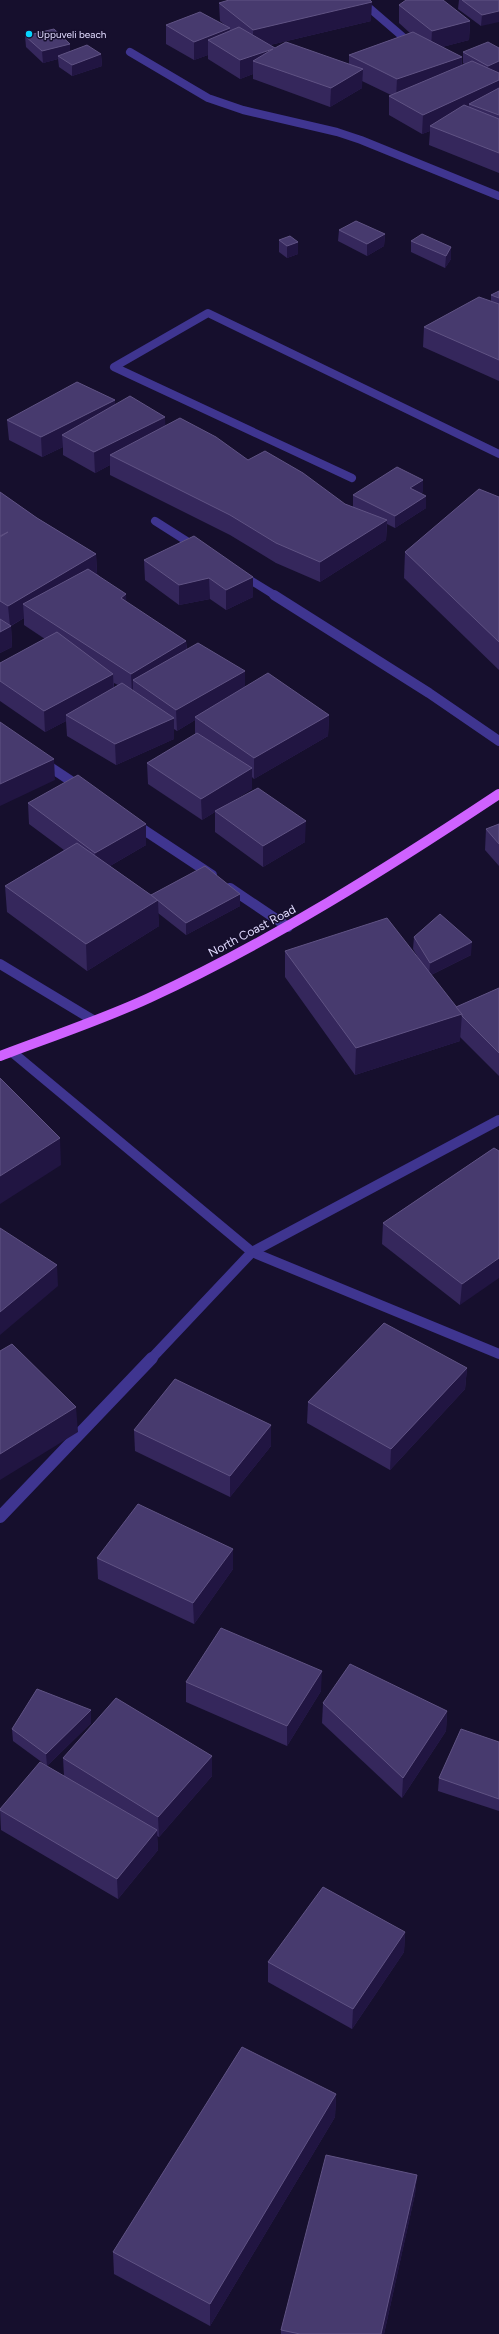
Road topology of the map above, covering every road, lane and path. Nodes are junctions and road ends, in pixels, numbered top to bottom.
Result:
1 (360, 0) edge
2 (423, 47) edge
3 (130, 52) dead end
4 (499, 196) edge
5 (499, 454) edge
6 (352, 478) dead end
7 (155, 521) dead end
8 (201, 550) edge
9 (234, 570) edge
10 (499, 741) edge
11 (33, 755) edge
12 (85, 790) edge
13 (499, 794) edge
14 (124, 817) edge
15 (288, 927) junction
16 (0, 964) edge
17 (93, 1020) junction
18 (12, 1052) junction
19 (0, 1056) edge
20 (499, 1120) edge
21 (252, 1252) junction
22 (499, 1354) edge
23 (0, 1517) edge

1 - 2 street
3 - 4 street
5 - 6 street
7 - 8 street
9 - 10 street
11 - 12 street
13 - 15 main road, North Coast Road
14 - 15 street
15 - 17 main road, North Coast Road
16 - 17 street
17 - 18 main road, North Coast Road
18 - 19 main road, North Coast Road
18 - 21 street
20 - 21 street
21 - 22 street
21 - 23 street

